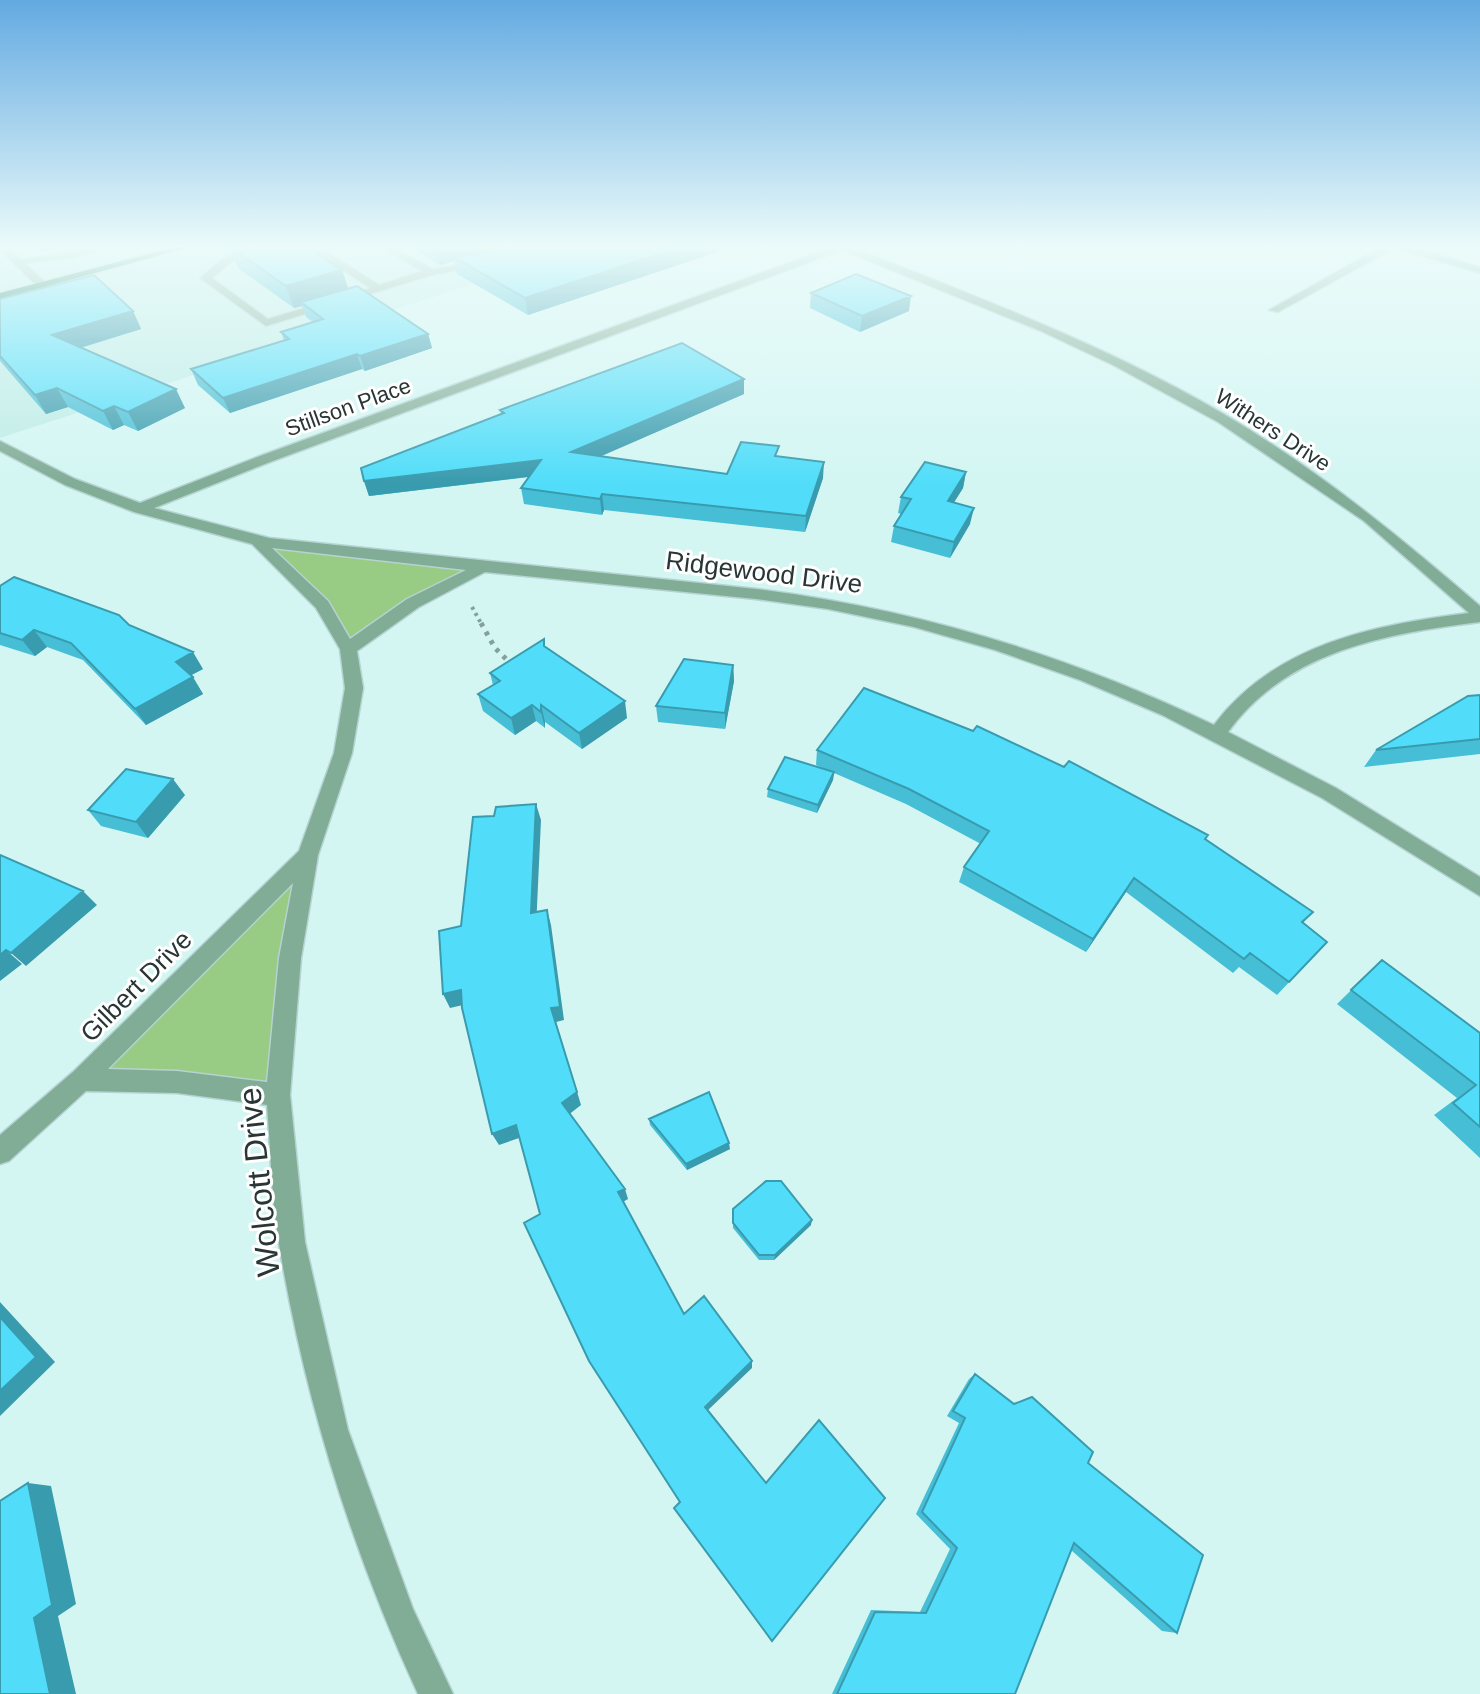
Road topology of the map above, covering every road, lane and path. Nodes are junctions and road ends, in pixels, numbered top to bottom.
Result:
1 (628, 325) edge
2 (1035, 325) edge
3 (0, 445) edge
4 (139, 509) junction
5 (257, 541) junction
6 (483, 567) junction
7 (470, 605) dead end
8 (1480, 616) edge
9 (348, 649) junction
10 (515, 667) edge
11 (1216, 735) junction
12 (308, 855) junction
13 (1480, 888) edge
14 (81, 1080) junction
15 (278, 1095) junction
16 (0, 1152) edge
17 (436, 1694) edge

1 - 4 street, Stillson Place
2 - 8 street, Withers Drive
3 - 4 street, Ridgewood Drive
4 - 5 street, Ridgewood Drive
5 - 6 street, Ridgewood Drive
5 - 9 street, Wolcott Drive
6 - 9 street
6 - 11 street, Ridgewood Drive
7 - 10 path
8 - 11 street
9 - 12 street, Wolcott Drive
11 - 13 street, Ridgewood Drive
12 - 14 street, Gilbert Drive
12 - 15 street, Wolcott Drive
14 - 15 street
14 - 16 street, Gilbert Drive
15 - 17 street, Wolcott Drive

